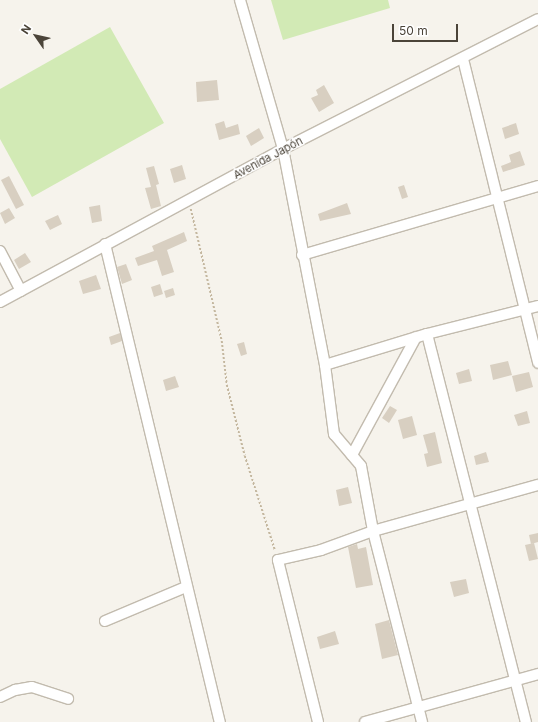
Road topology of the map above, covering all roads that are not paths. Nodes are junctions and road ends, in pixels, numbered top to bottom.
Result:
1 (240, 0) edge
2 (537, 22) edge
3 (463, 59) junction
4 (283, 149) junction
5 (538, 186) edge
6 (499, 198) junction
7 (105, 244) junction
8 (0, 251) edge
9 (302, 255) junction
10 (21, 290) junction
11 (0, 302) edge
12 (538, 306) edge
13 (524, 309) junction
14 (427, 334) junction
15 (416, 337) junction
16 (538, 363) edge
17 (325, 365) junction
18 (352, 455) junction
19 (538, 485) edge
20 (472, 502) junction
21 (373, 531) junction
22 (186, 587) junction
23 (105, 621) dead end
24 (538, 674) edge
25 (514, 680) junction
26 (0, 697) edge
27 (68, 699) dead end
28 (418, 707) junction
29 (220, 722) edge
30 (318, 722) edge
31 (365, 722) edge
32 (422, 722) edge
33 (526, 722) edge

1 - 4 street
2 - 3 street, Avenida Japón
3 - 4 street, Avenida Japón
3 - 6 street
4 - 7 street, Avenida Japón
4 - 9 street
5 - 6 street
6 - 9 street
6 - 13 street
7 - 10 street, Avenida Japón
7 - 22 street
8 - 10 street
9 - 17 street
10 - 11 street, Avenida Japón
12 - 13 street
13 - 14 street
13 - 16 street
14 - 15 street
14 - 20 street
15 - 17 street
15 - 18 street
17 - 18 street
18 - 21 street
19 - 20 street
20 - 21 street
20 - 25 street
21 - 28 street
21 - 30 street
22 - 23 street
22 - 29 street
24 - 25 street
25 - 28 street
25 - 33 street
26 - 27 street
28 - 31 street
28 - 32 street

